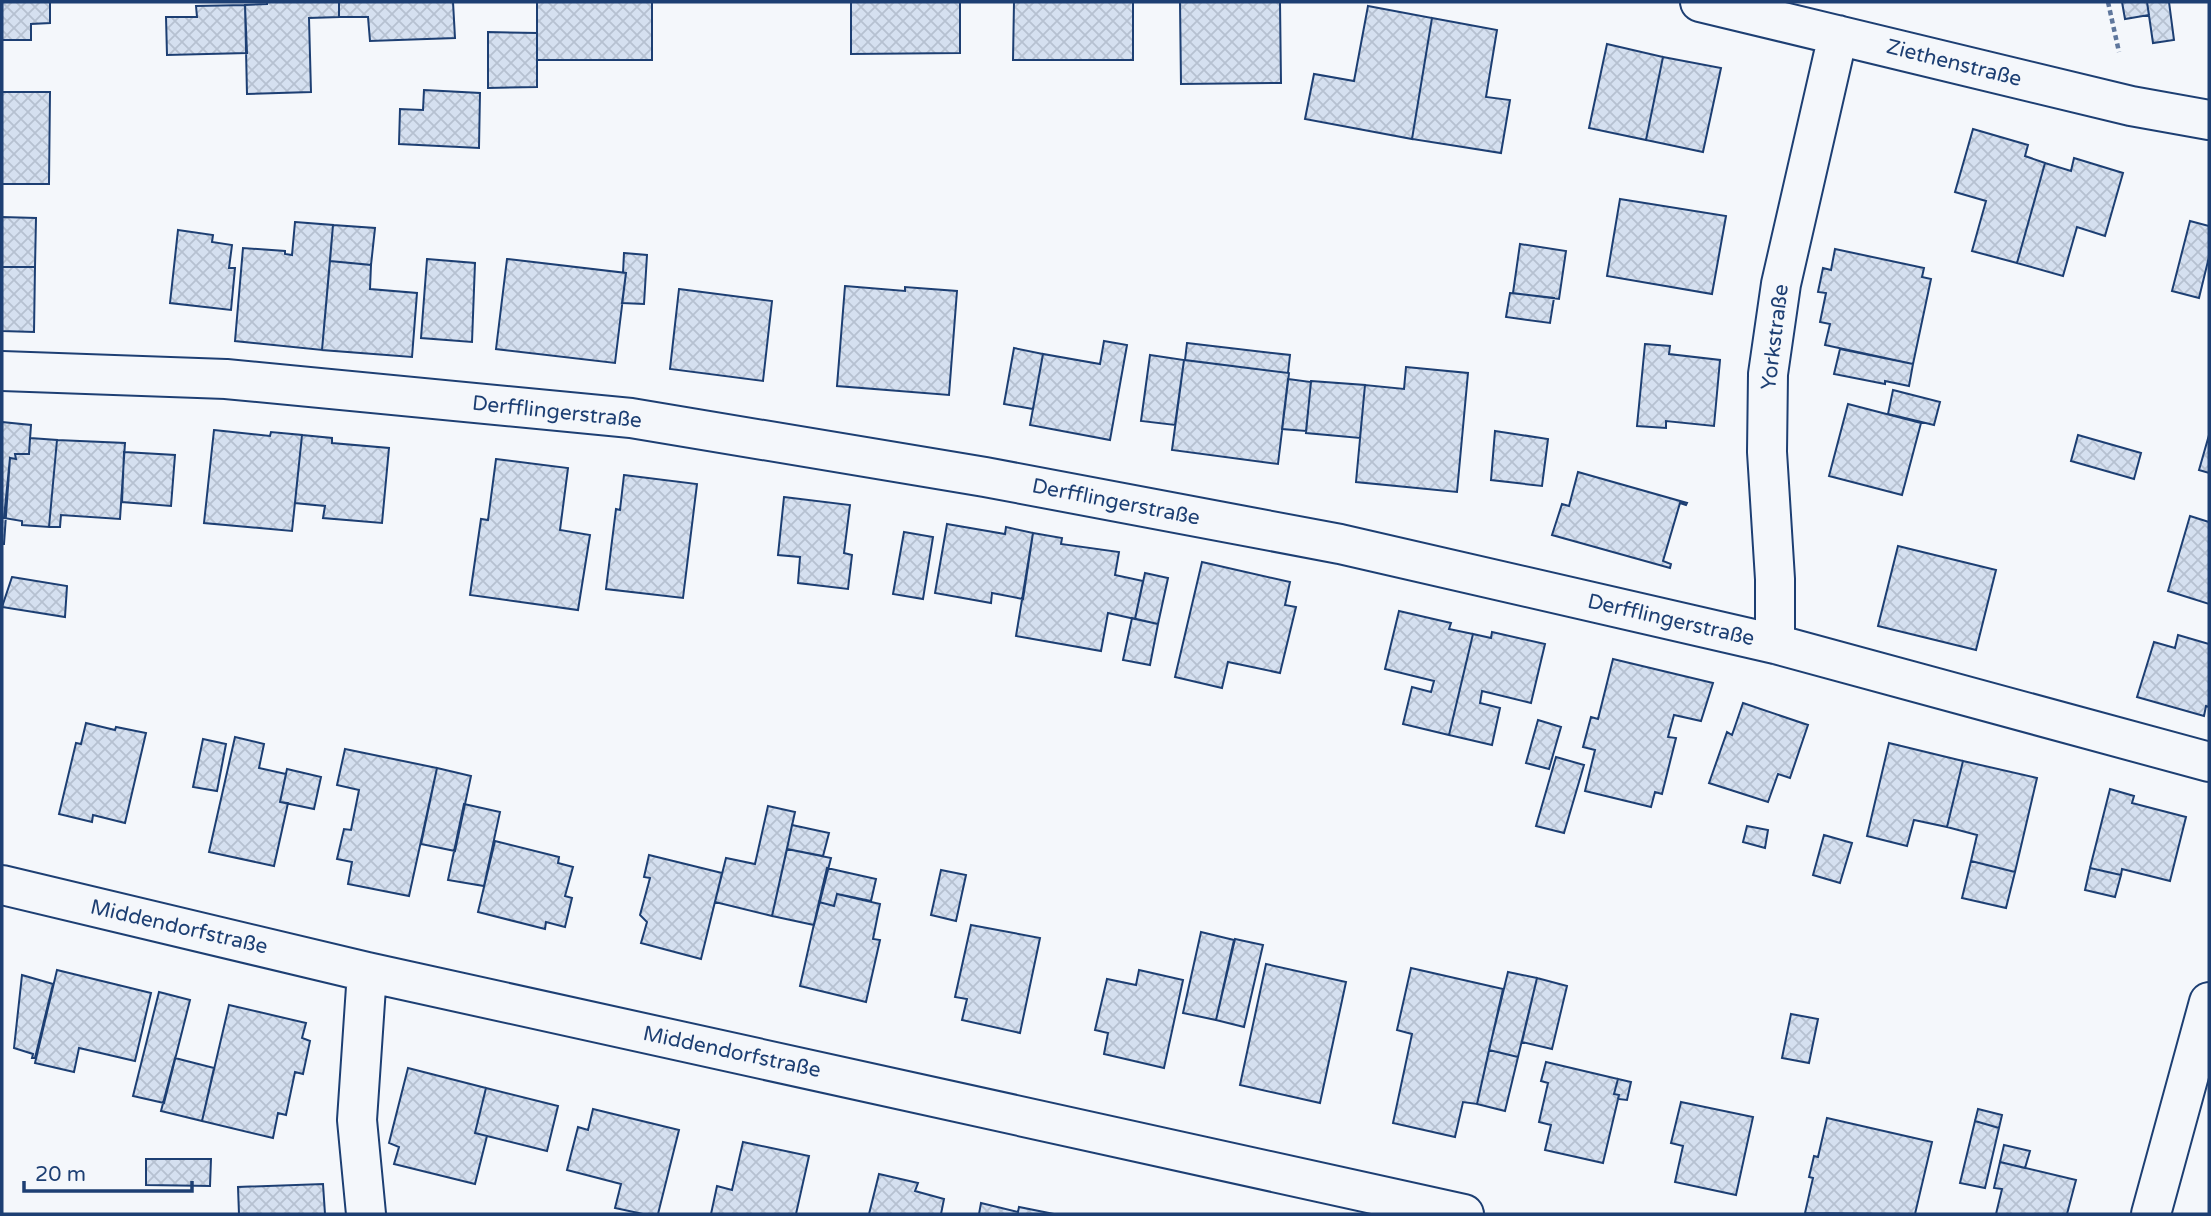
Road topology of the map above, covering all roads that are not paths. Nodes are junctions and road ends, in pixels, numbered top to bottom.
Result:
1 (1700, 2) edge
2 (1838, 35) junction
3 (2209, 120) edge
4 (2, 371) edge
5 (1775, 645) junction
6 (2209, 762) edge
7 (2, 885) edge
8 (367, 972) junction
9 (2209, 1002) edge
10 (366, 1214) edge
11 (1464, 1214) edge
12 (2151, 1214) edge

1 - 2 street, Ziethenstraße
2 - 3 street, Ziethenstraße
2 - 5 street, Yorkstraße
4 - 5 street, Derfflingerstraße
5 - 6 street, Derfflingerstraße
7 - 8 street, Middendorfstraße
8 - 10 street
8 - 11 street, Middendorfstraße
9 - 12 street

